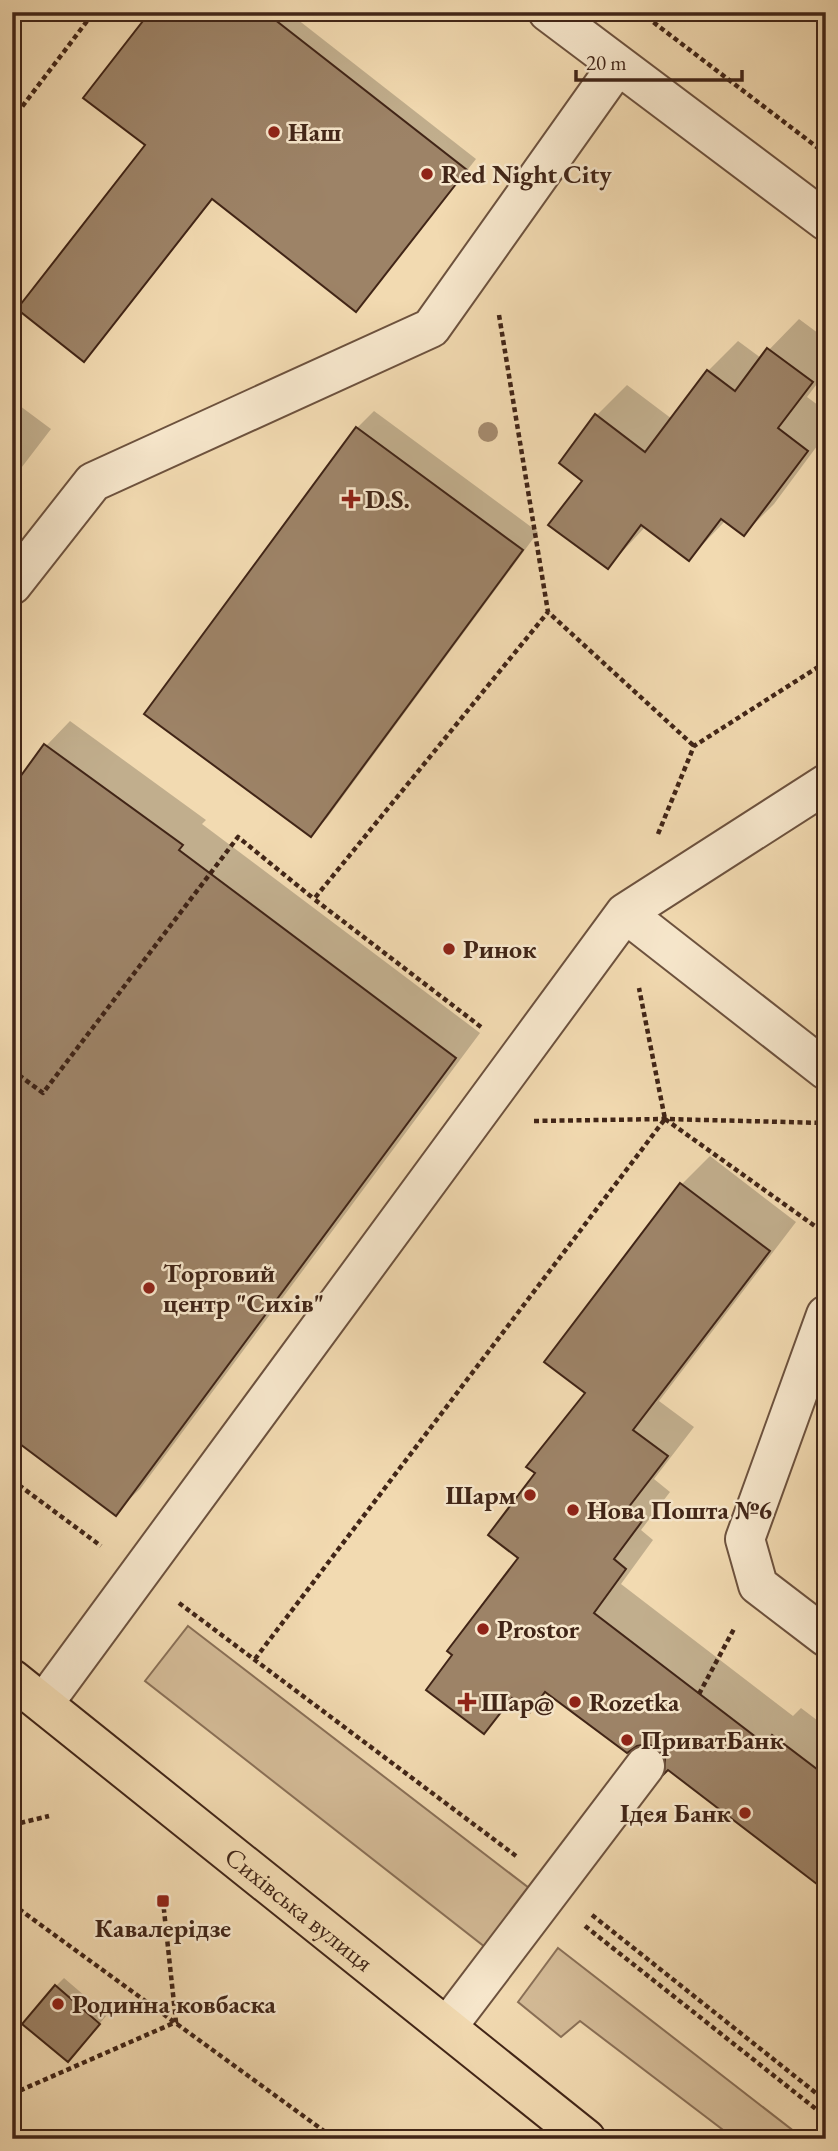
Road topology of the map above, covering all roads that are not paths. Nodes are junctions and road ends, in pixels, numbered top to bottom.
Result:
1 (548, 12) edge
2 (617, 66) junction
3 (826, 221) edge
4 (12, 585) edge
5 (826, 784) edge
6 (625, 913) junction
7 (826, 1070) edge
8 (826, 1315) edge
9 (826, 1637) edge
10 (12, 1679) edge
11 (44, 1703) junction
12 (645, 1766) dead end
13 (447, 2027) junction
14 (586, 2139) edge

1 - 2 lane
2 - 3 lane
2 - 4 lane
5 - 6 lane
6 - 7 lane
6 - 11 lane
8 - 9 lane
10 - 11 main road, Сихівська вулиця
11 - 13 main road, Сихівська вулиця
12 - 13 lane
13 - 14 main road, Сихівська вулиця

